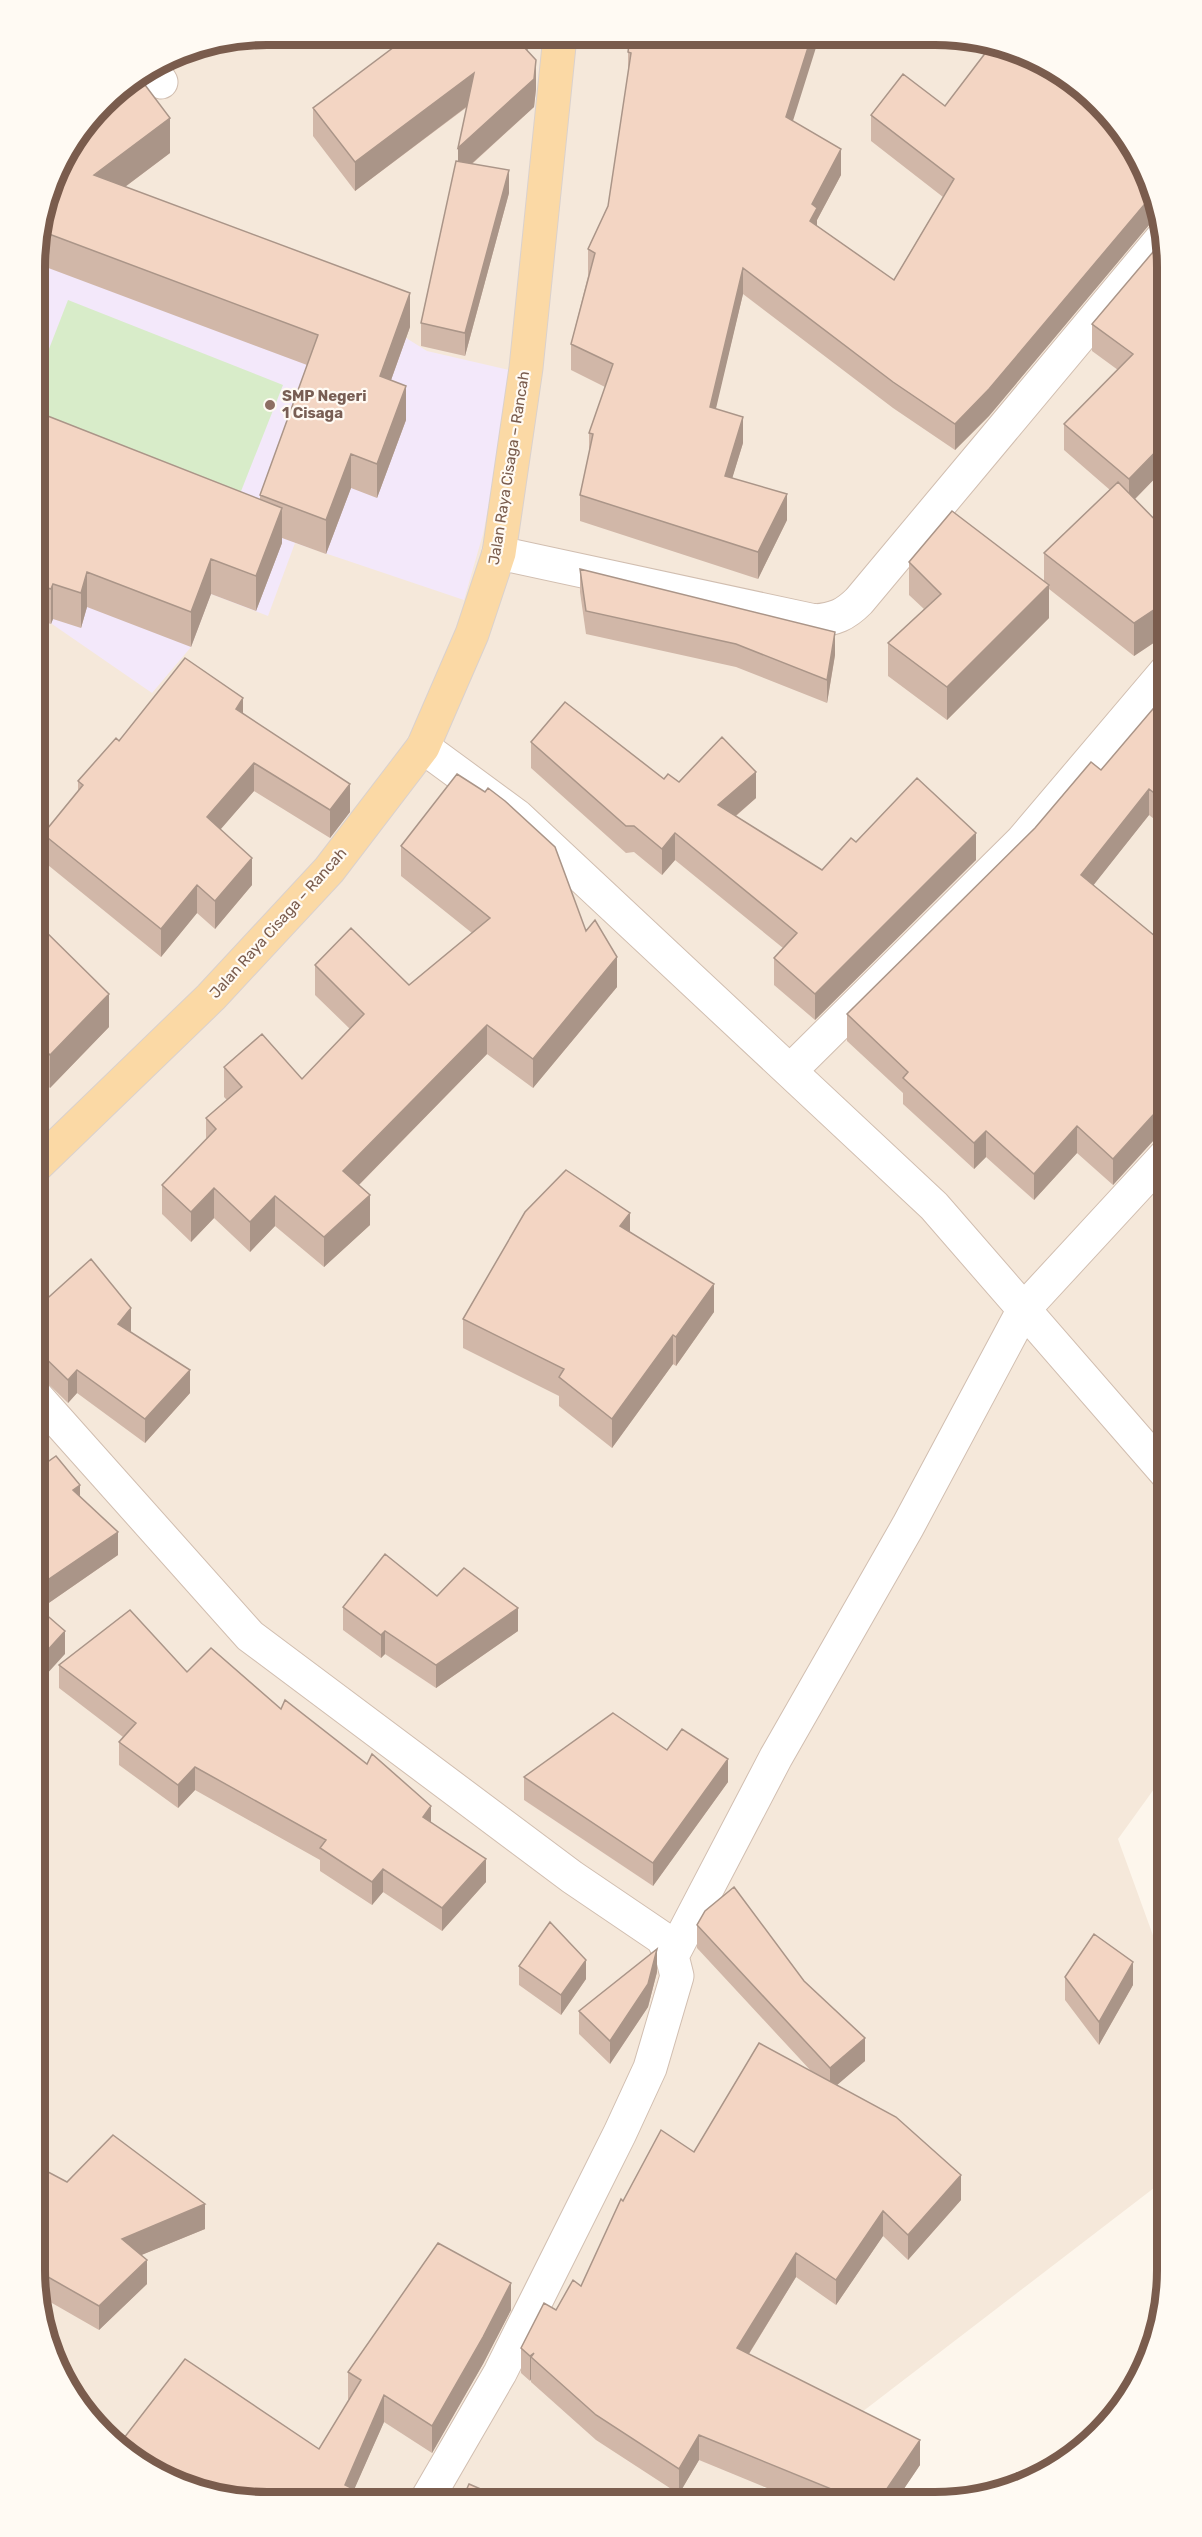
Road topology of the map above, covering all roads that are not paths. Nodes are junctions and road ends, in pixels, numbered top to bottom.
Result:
1 (559, 45) edge
2 (1156, 245) edge
3 (499, 553) junction
4 (1157, 682) edge
5 (423, 747) junction
6 (790, 1071) junction
7 (45, 1157) edge
8 (1157, 1165) edge
9 (1024, 1310) junction
10 (45, 1406) edge
11 (1157, 1463) edge
12 (672, 1956) junction
13 (431, 2492) edge

1 - 3 main road, Jalan Raya Cisaga – Rancah
2 - 3 street
3 - 5 main road, Jalan Raya Cisaga – Rancah
4 - 6 street
5 - 6 street
5 - 7 main road, Jalan Raya Cisaga – Rancah
6 - 9 street
8 - 9 street
9 - 11 street
9 - 12 street
10 - 12 street
12 - 13 street

